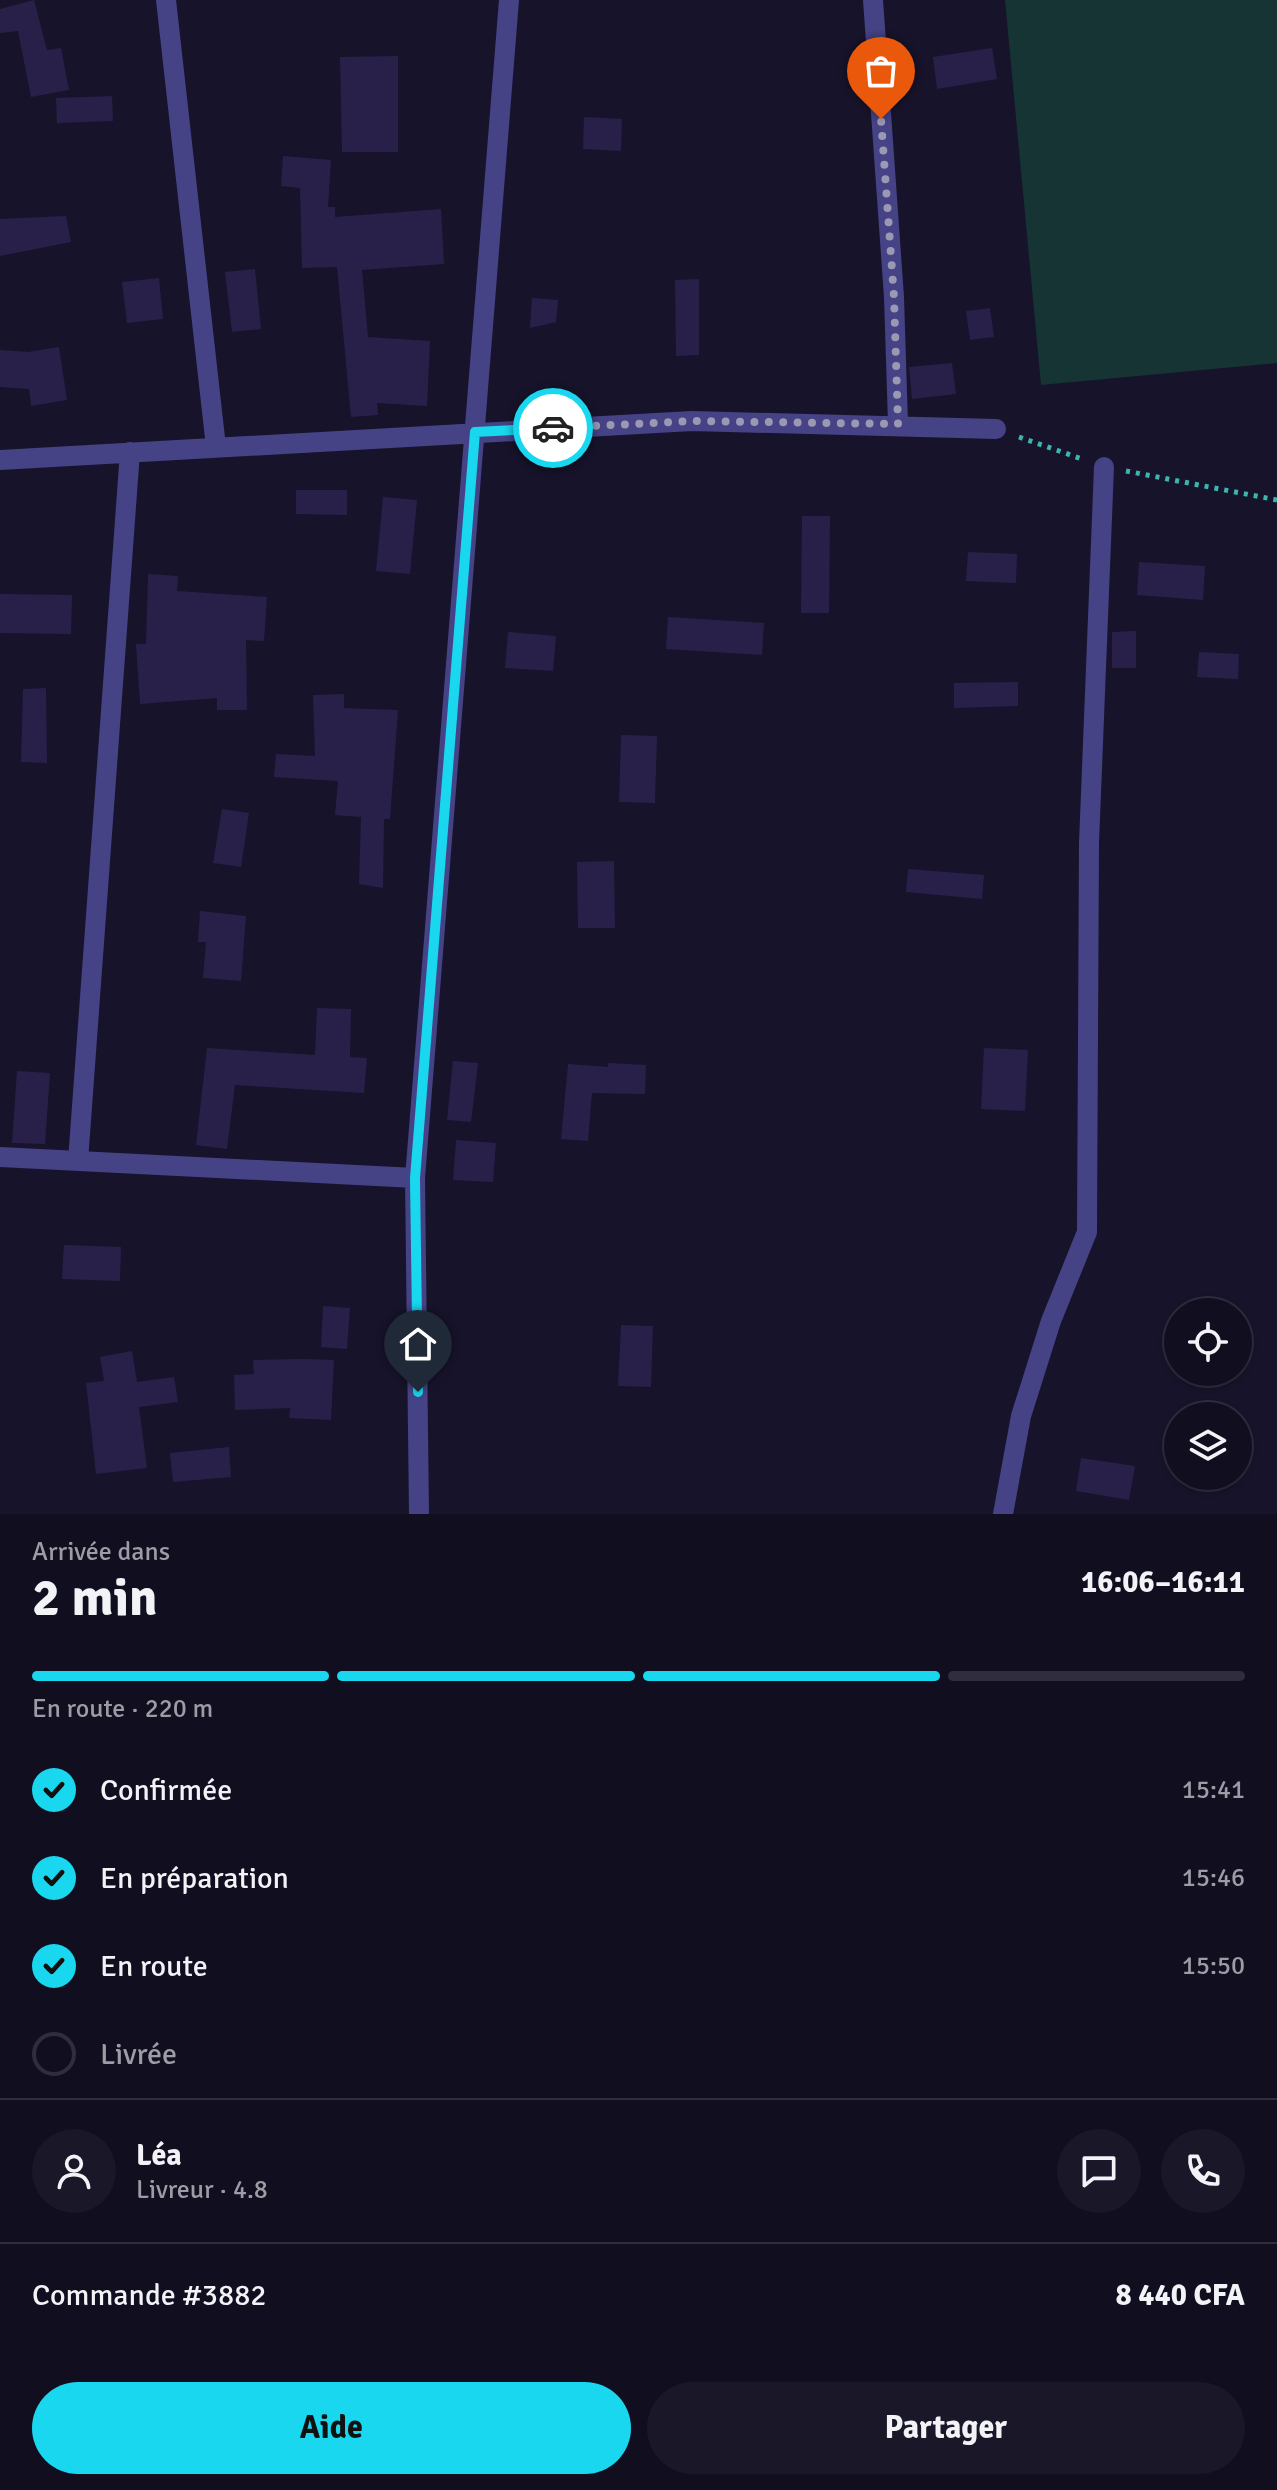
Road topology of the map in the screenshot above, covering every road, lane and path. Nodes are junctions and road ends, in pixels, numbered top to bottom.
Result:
1 (166, 0) edge
2 (509, 0) edge
3 (873, 0) edge
4 (898, 424) junction
5 (996, 429) joint
6 (475, 432) junction
7 (216, 447) junction
8 (130, 452) junction
9 (0, 460) edge
10 (1104, 467) junction
11 (1277, 500) edge
12 (0, 1157) edge
13 (78, 1161) junction
14 (415, 1178) junction
15 (419, 1514) edge
16 (1003, 1514) edge

1 - 7 street
2 - 6 street
3 - 4 street
4 - 5 street
4 - 6 street
5 - 10 path
6 - 7 street
6 - 14 street
7 - 8 street
8 - 9 street
8 - 13 street
10 - 11 path
10 - 16 street
12 - 13 street
13 - 14 street
14 - 15 street

